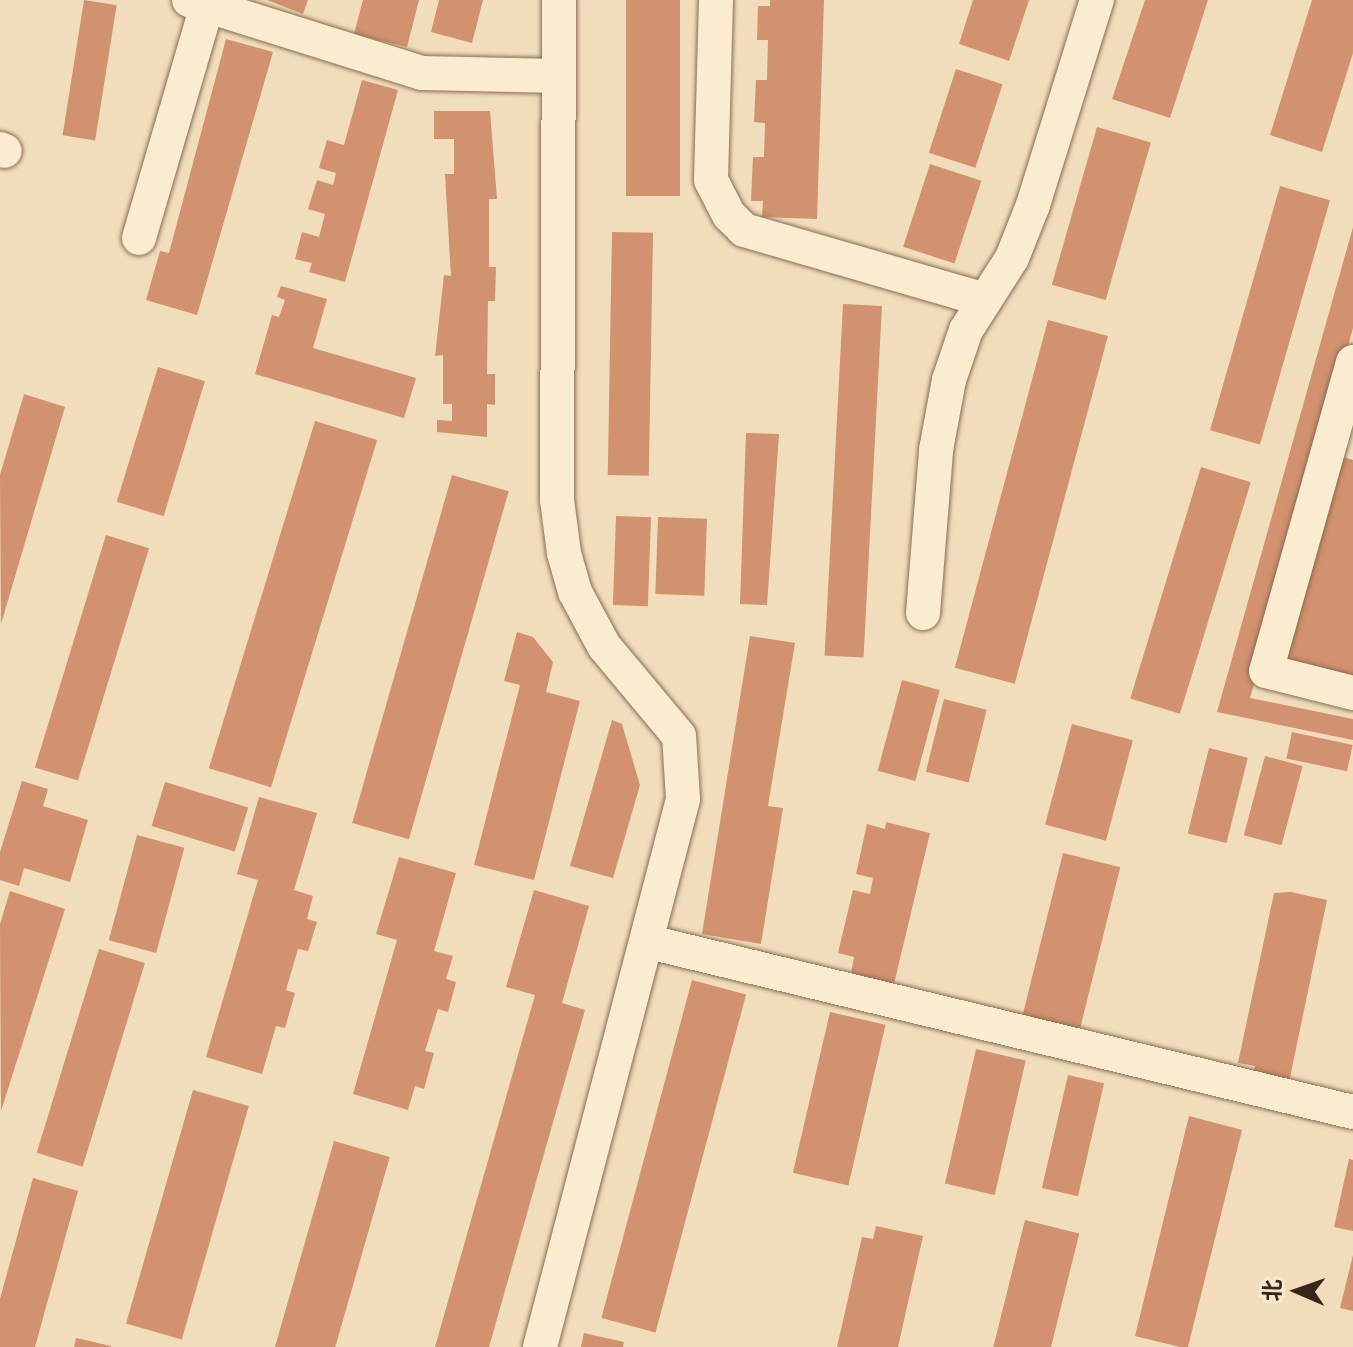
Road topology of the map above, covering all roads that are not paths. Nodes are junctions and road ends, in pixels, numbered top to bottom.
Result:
1 (559, 0) edge
2 (716, 0) edge
3 (1097, 0) edge
4 (198, 3) edge
5 (559, 76) junction
6 (139, 238) dead end
7 (982, 299) junction
8 (1353, 362) edge
9 (1344, 431) edge
10 (923, 613) dead end
11 (1353, 693) edge
12 (649, 942) junction
13 (1353, 1112) edge
14 (540, 1347) edge

1 - 5 street
2 - 7 street
3 - 7 street
4 - 5 street
4 - 6 street
5 - 12 street
7 - 10 street
8 - 9 street
9 - 11 street
12 - 13 street
12 - 14 street

